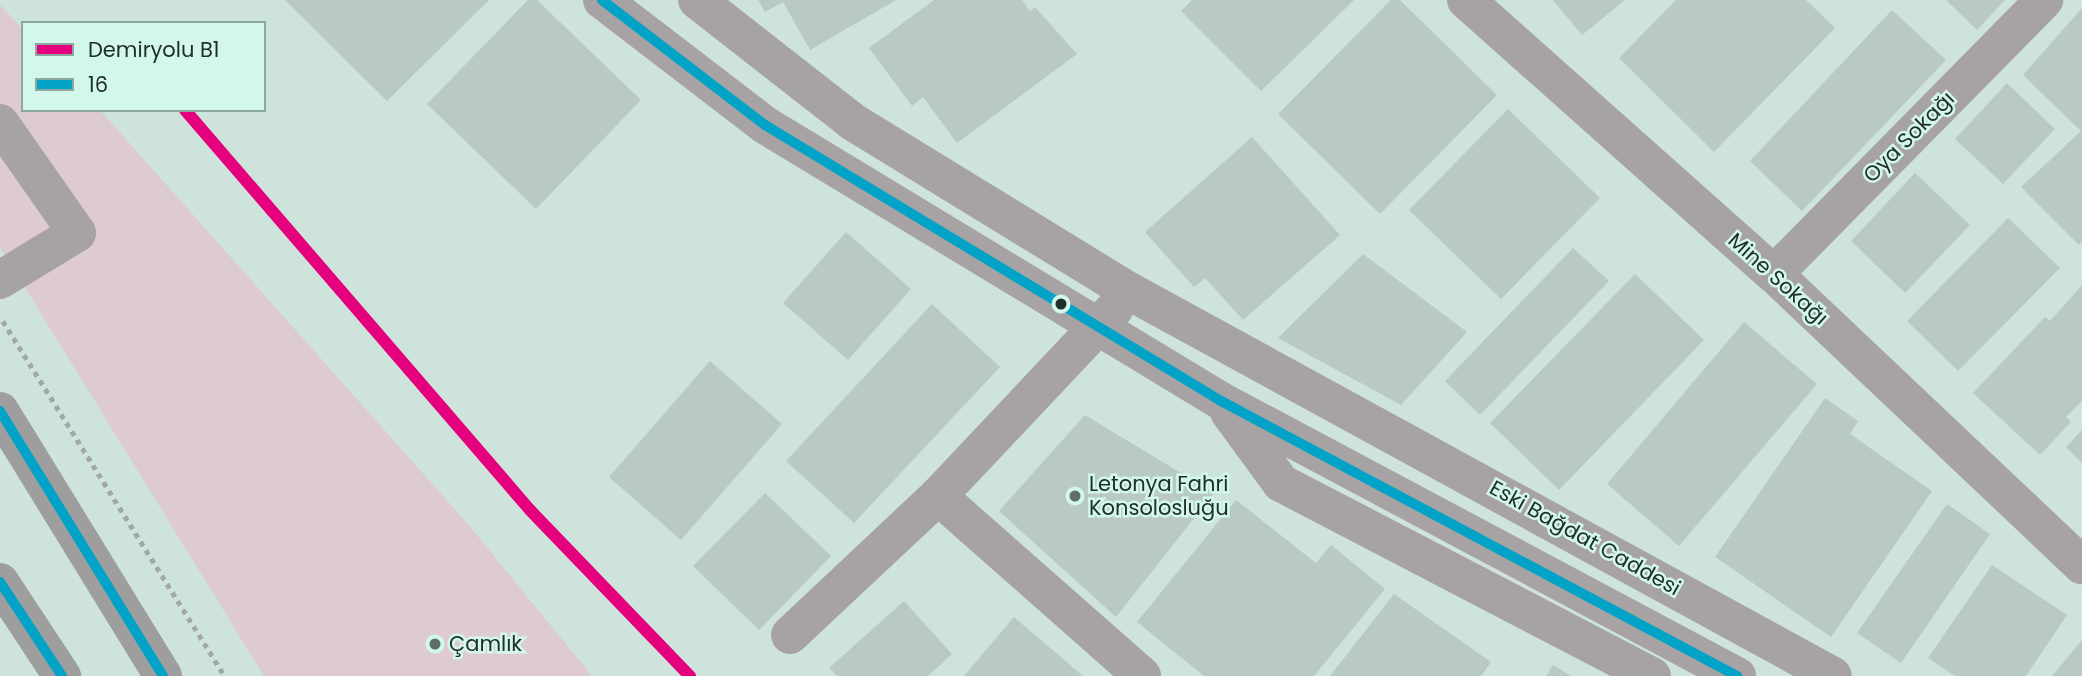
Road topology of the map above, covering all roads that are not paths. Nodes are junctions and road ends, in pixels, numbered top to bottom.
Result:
1 (603, 0) edge
2 (697, 0) edge
3 (1466, 0) edge
4 (2044, 0) edge
5 (0, 123) edge
6 (1774, 274) junction
7 (0, 280) edge
8 (1129, 291) junction
9 (1098, 328) junction
10 (1221, 401) junction
11 (0, 411) edge
12 (938, 496) junction
13 (2082, 565) edge
14 (0, 582) edge
15 (790, 635) dead end
16 (62, 676) edge
17 (163, 676) edge
18 (1142, 676) edge
19 (1652, 676) edge
20 (1737, 676) edge
21 (1833, 676) edge

1 - 9 street
2 - 8 street, Eski Bağdat Caddesi
3 - 6 street, Mine Sokağı
4 - 6 street, Oya Sokağı
5 - 7 street
6 - 13 street, Mine Sokağı
8 - 9 street
8 - 21 street, Eski Bağdat Caddesi
9 - 10 street
9 - 12 street
10 - 19 street
10 - 20 street
11 - 17 highway
12 - 15 street
12 - 18 street
14 - 16 highway

